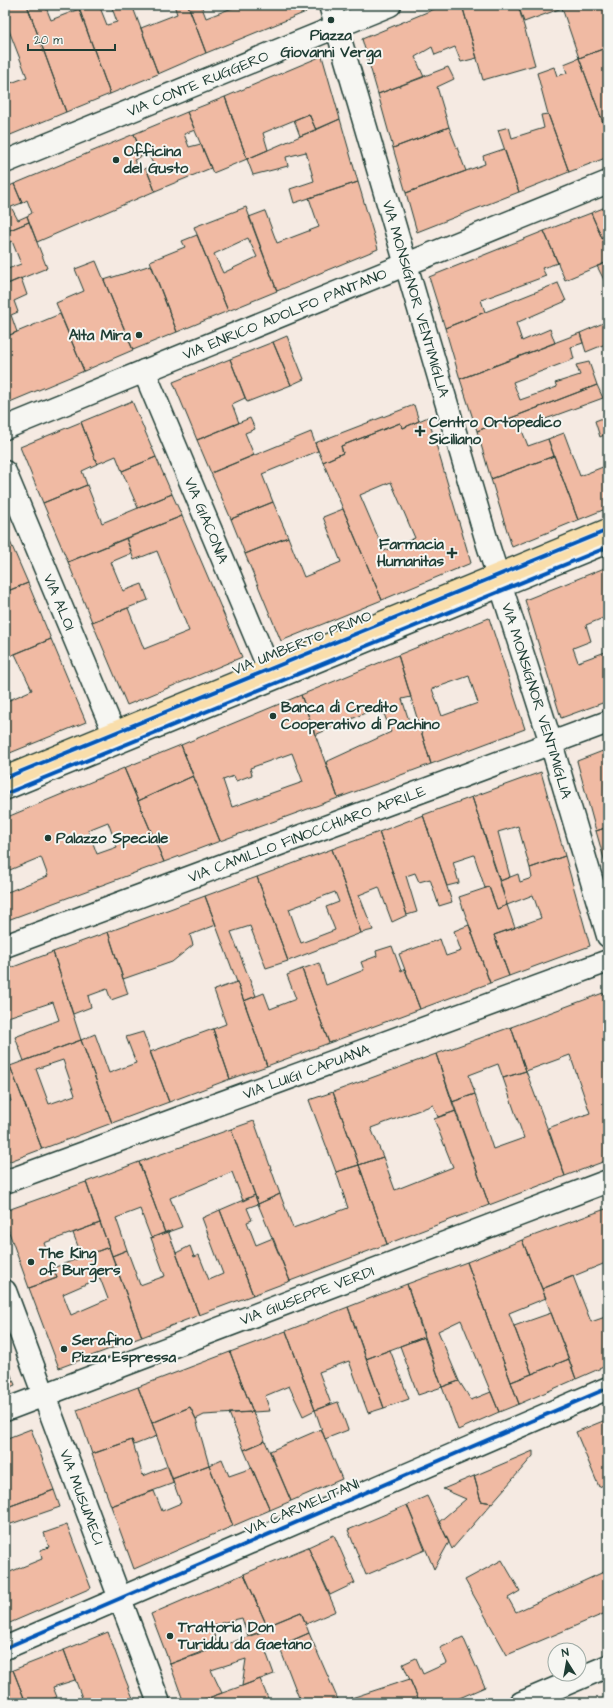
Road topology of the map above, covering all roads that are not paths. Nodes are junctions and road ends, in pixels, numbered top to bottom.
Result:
1 (330, 5) edge
2 (390, 5) edge
3 (337, 28) junction
4 (5, 162) edge
5 (608, 182) edge
6 (405, 264) junction
7 (144, 371) junction
8 (5, 428) edge
9 (5, 472) edge
10 (608, 530) edge
11 (608, 547) edge
12 (499, 583) junction
13 (269, 669) junction
14 (608, 722) edge
15 (114, 733) junction
16 (551, 743) junction
17 (5, 778) edge
18 (5, 794) edge
19 (608, 936) edge
20 (5, 946) edge
21 (608, 962) edge
22 (608, 1181) edge
23 (5, 1182) edge
24 (5, 1291) edge
25 (608, 1388) edge
26 (44, 1395) junction
27 (5, 1410) edge
28 (120, 1598) junction
29 (5, 1648) edge
30 (608, 1666) edge
31 (159, 1703) edge
32 (521, 1703) edge

1 - 3 street
2 - 3 street, VIA CONTE RUGGERO
3 - 4 street, VIA CONTE RUGGERO
3 - 6 street, VIA MONSIGNOR VENTIMIGLIA
5 - 6 street, VIA ENRICO ADOLFO PANTANO
6 - 7 street, VIA ENRICO ADOLFO PANTANO
6 - 12 street, VIA MONSIGNOR VENTIMIGLIA
7 - 8 street, VIA ENRICO ADOLFO PANTANO
7 - 13 street, VIA GIACONIA
9 - 15 street, VIA ALOI
10 - 12 main road, VIA UMBERTO PRIMO
11 - 12 lane
12 - 13 main road, VIA UMBERTO PRIMO
12 - 16 street, VIA MONSIGNOR VENTIMIGLIA
12 - 18 lane
13 - 15 main road, VIA UMBERTO PRIMO
14 - 16 street, VIA CAMILLO FINOCCHIARO APRILE
15 - 17 main road, VIA UMBERTO PRIMO
16 - 19 street, VIA MONSIGNOR VENTIMIGLIA
16 - 20 street, VIA CAMILLO FINOCCHIARO APRILE
21 - 23 street, VIA LUIGI CAPUANA
22 - 26 street, VIA GIUSEPPE VERDI
24 - 26 street, VIA MUSUMECI
25 - 28 street, VIA CARMELITANI
26 - 27 street, VIA GIUSEPPE VERDI
26 - 28 street, VIA MUSUMECI
28 - 29 street, VIA CARMELITANI
28 - 31 street, VIA MUSUMECI
30 - 32 street

